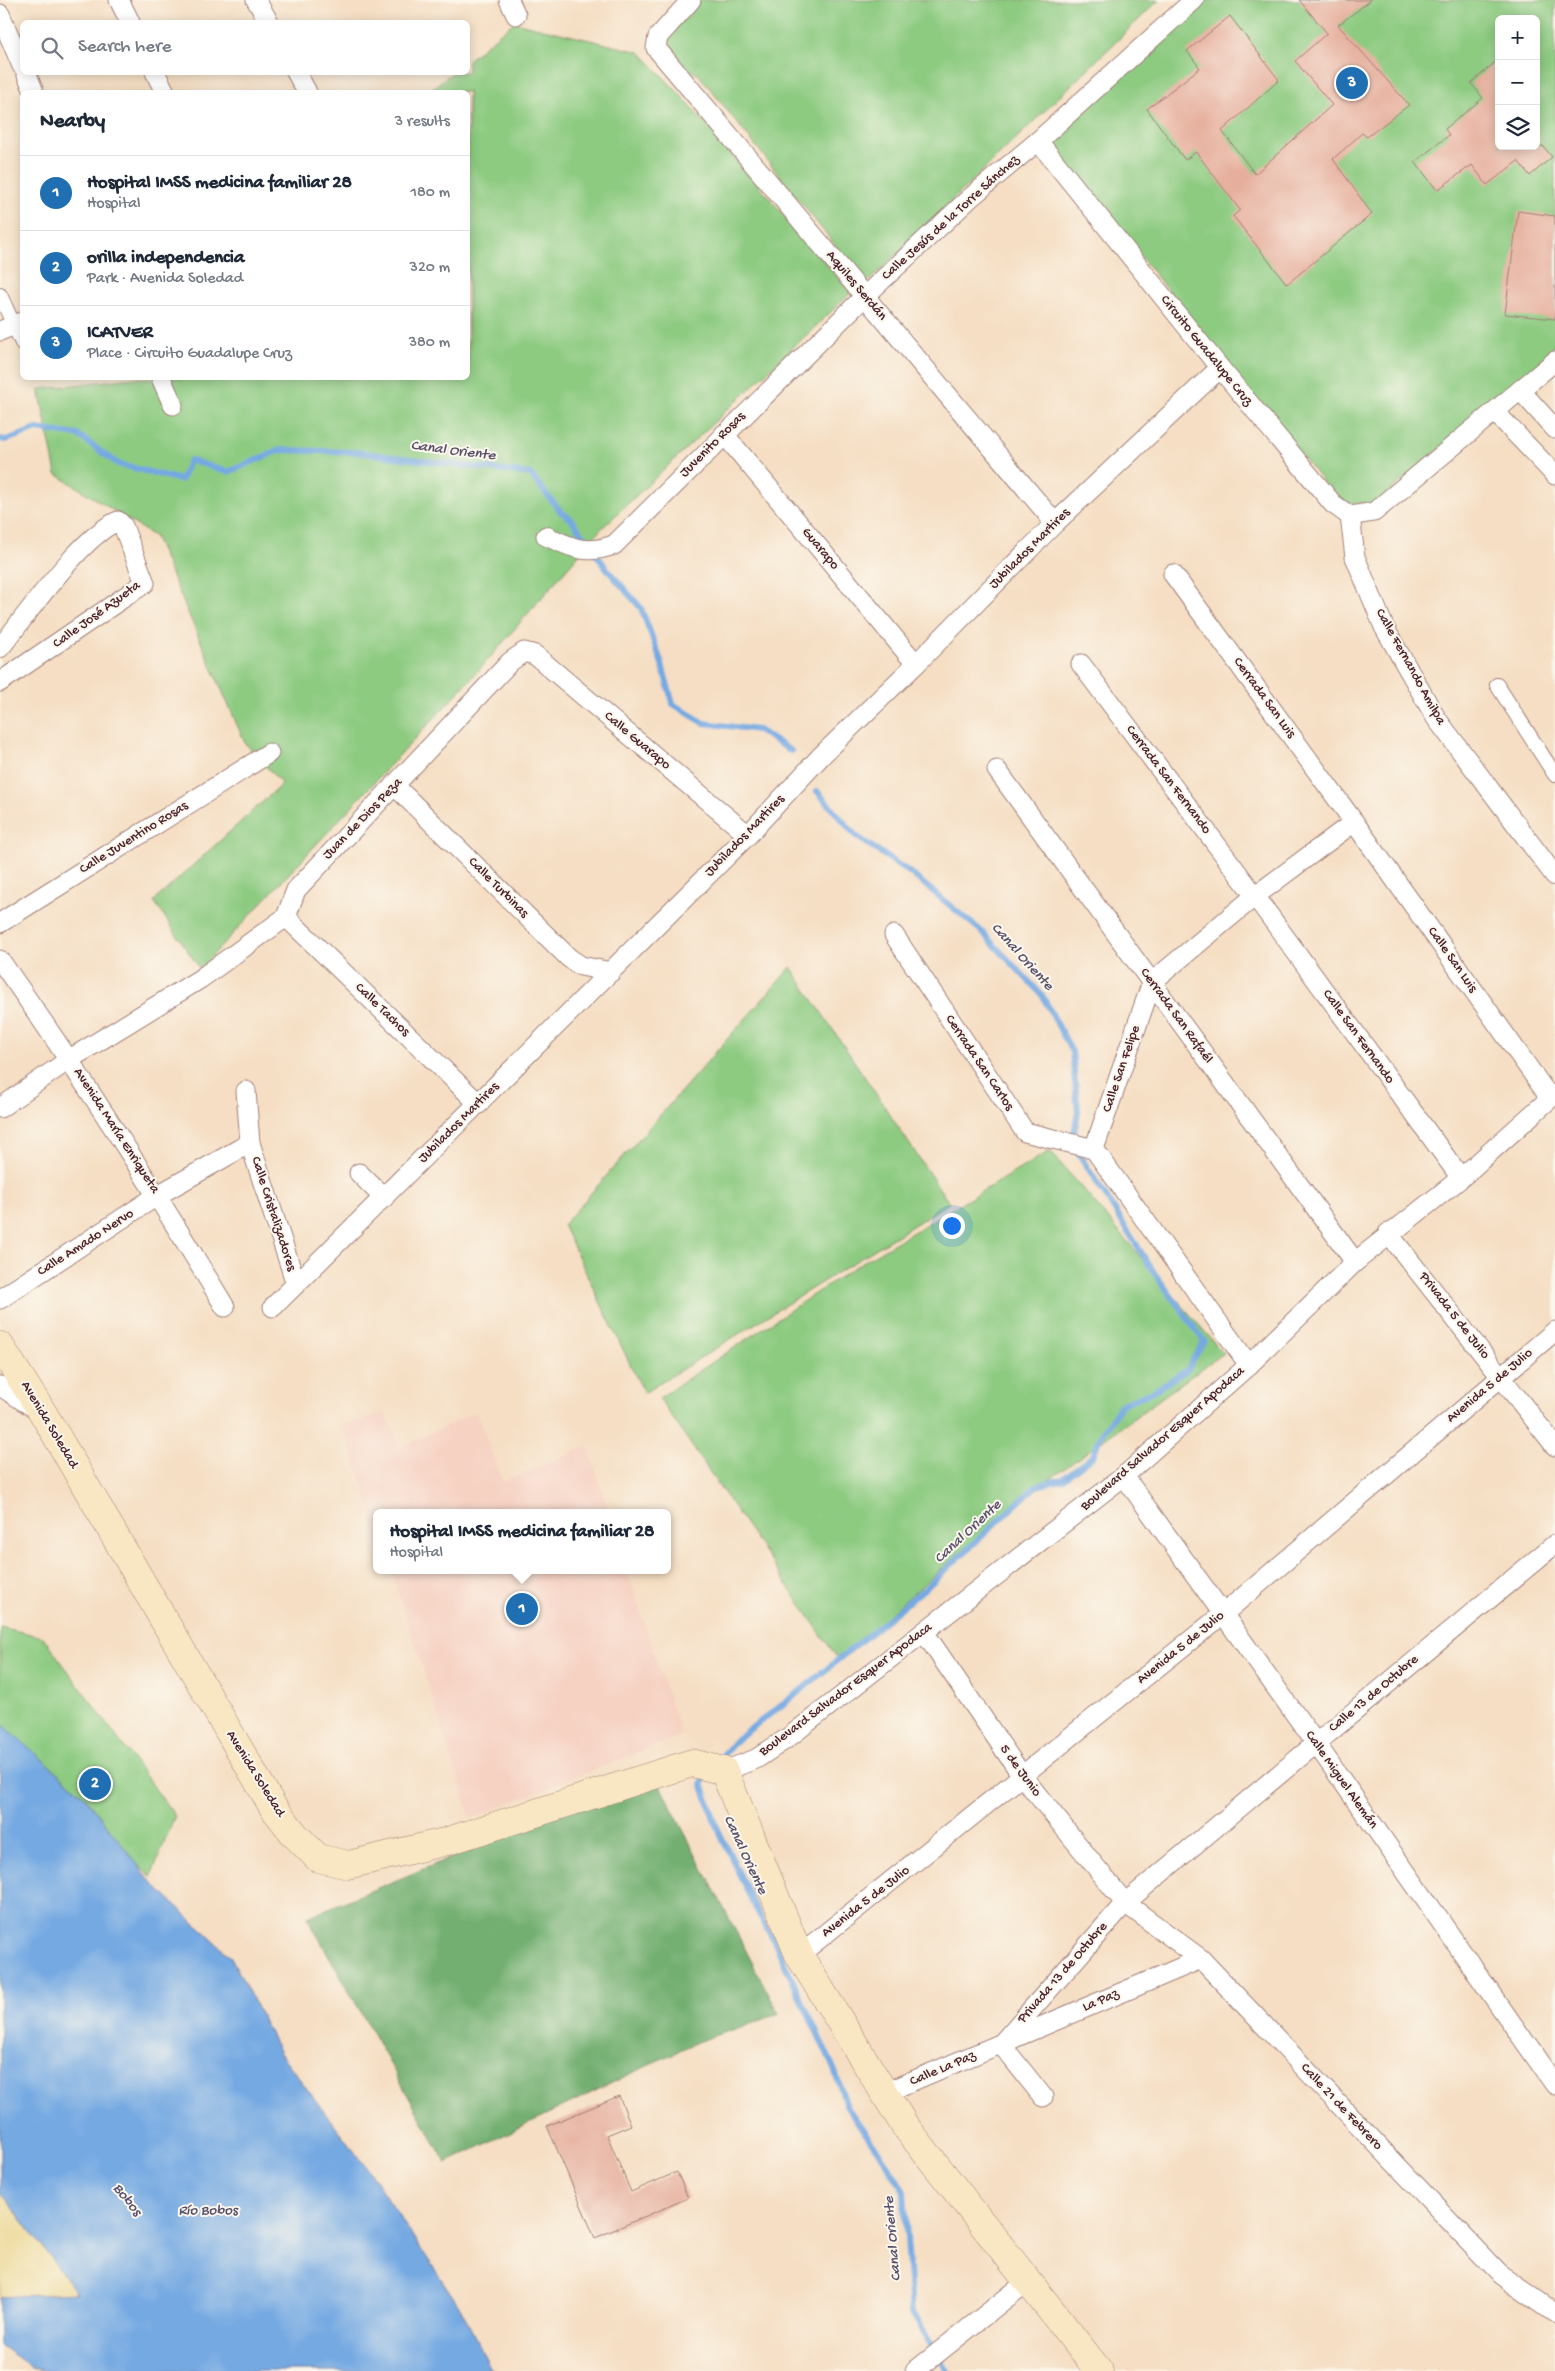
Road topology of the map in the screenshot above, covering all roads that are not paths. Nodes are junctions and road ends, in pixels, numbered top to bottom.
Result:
1 (119, 0) edge
2 (256, 0) edge
3 (690, 0) edge
4 (1185, 3) edge
5 (0, 14) edge
6 (129, 20) edge
7 (267, 20) edge
8 (20, 61) edge
9 (27, 75) edge
10 (156, 75) edge
11 (298, 75) edge
12 (33, 90) edge
13 (164, 90) edge
14 (307, 90) edge
15 (1038, 141) junction
16 (0, 295) edge
17 (865, 296) junction
18 (12, 326) edge
19 (20, 340) edge
20 (1555, 361) edge
21 (1220, 368) junction
22 (162, 380) edge
23 (1520, 390) junction
24 (173, 405) dead end
25 (1495, 412) junction
26 (1555, 429) edge
27 (724, 434) junction
28 (1555, 475) edge
29 (1350, 516) junction
30 (1055, 523) junction
31 (546, 536) dead end
32 (1173, 574) dead end
33 (0, 648) edge
34 (524, 652) joint
35 (916, 664) junction
36 (1081, 664) dead end
37 (0, 682) edge
38 (1497, 686) dead end
39 (269, 753) dead end
40 (997, 770) dead end
41 (1555, 774) edge
42 (395, 786) junction
43 (1354, 822) junction
44 (748, 835) junction
45 (1555, 876) edge
46 (1255, 896) junction
47 (286, 917) junction
48 (0, 923) edge
49 (894, 935) dead end
50 (0, 960) edge
51 (611, 972) junction
52 (1152, 982) junction
53 (70, 1059) junction
54 (246, 1091) dead end
55 (1552, 1096) edge
56 (479, 1104) junction
57 (0, 1108) edge
58 (250, 1143) junction
59 (1094, 1149) junction
60 (358, 1174) dead end
61 (1461, 1178) junction
62 (158, 1195) junction
63 (384, 1198) junction
64 (1388, 1233) junction
65 (1355, 1262) junction
66 (296, 1284) junction
67 (0, 1299) edge
68 (226, 1307) dead end
69 (273, 1307) dead end
70 (1555, 1331) edge
71 (0, 1346) edge
72 (1249, 1365) junction
73 (1502, 1376) junction
74 (0, 1386) edge
75 (43, 1413) junction
76 (1555, 1446) edge
77 (1124, 1476) junction
78 (1555, 1544) edge
79 (1222, 1615) junction
80 (924, 1632) junction
81 (1315, 1742) junction
82 (724, 1771) junction
83 (1023, 1777) junction
84 (1125, 1902) junction
85 (799, 1955) junction
86 (1201, 1959) junction
87 (1001, 2044) junction
88 (1555, 2085) edge
89 (884, 2094) junction
90 (1042, 2097) dead end
91 (1028, 2281) junction
92 (1555, 2313) edge
93 (915, 2371) edge
94 (1099, 2371) edge

1 - 6 street
2 - 7 street
3 - 17 street, Aquiles Serdán
4 - 15 street
5 - 8 street
9 - 12 street
10 - 13 street
11 - 14 street
15 - 17 street, Calle Jesús de la Torre Sánchez
15 - 21 street, Circuito Guadalupe Cruz
16 - 18 street
17 - 27 street, Juvenito Rosas
17 - 30 street, Aquiles Serdán
18 - 19 street
20 - 23 street
21 - 29 street, Circuito Guadalupe Cruz
21 - 30 street, Jubilados Martires
22 - 24 street
23 - 25 street
23 - 26 street
25 - 28 street
25 - 29 street
27 - 31 street, Juvenito Rosas
27 - 35 street, Guarapo
29 - 45 street, Calle Fernando Amilpa
30 - 35 street, Jubilados Martires
32 - 43 street, Cerrada San Luis
33 - 37 street, Calle José Azueta
34 - 42 street, Juan de Dios Peza
34 - 44 street, Calle Guarapo
35 - 44 street, Jubilados Martires
36 - 46 street, Cerrada San Fernando
38 - 41 street
39 - 48 street, Calle Juventino Rosas
40 - 52 street, Cerrada San Rafaél
42 - 47 street, Juan de Dios Peza
42 - 51 street, Calle Turbinas
43 - 46 street
43 - 55 street, Calle San Luis
44 - 51 street, Jubilados Martires
46 - 52 street
46 - 61 street, Calle San Fernando
47 - 53 street
47 - 56 street, Calle Tachos
49 - 59 street, Cerrada San Carlos
50 - 53 street, Avenida María Enriqueta
51 - 56 street, Jubilados Martires
52 - 59 street, Calle San Felipe
52 - 65 street, Cerrada San Rafaél
53 - 57 street
53 - 62 street, Avenida María Enriqueta
54 - 58 street, Calle Cristalizadores
55 - 61 street, Boulevard Salvador Esquer Apodaca
56 - 63 street, Jubilados Martires
58 - 62 street, Calle Amado Nervo
58 - 66 street, Calle Cristalizadores
59 - 72 street
60 - 63 street
61 - 64 street, Boulevard Salvador Esquer Apodaca
62 - 67 street, Calle Amado Nervo
62 - 68 street, Avenida María Enriqueta
63 - 66 street, Jubilados Martires
64 - 65 street, Boulevard Salvador Esquer Apodaca
64 - 73 street, Privada 5 de Julio
65 - 72 street, Boulevard Salvador Esquer Apodaca
66 - 69 street, Jubilados Martires
70 - 73 street, Avenida 5 de Julio
71 - 75 main road, Avenida Soledad
72 - 77 street, Boulevard Salvador Esquer Apodaca
73 - 76 street, Privada 5 de Julio
73 - 79 street, Avenida 5 de Julio
74 - 75 street
75 - 82 main road, Avenida Soledad
77 - 79 street, Calle Miguel Alemán
77 - 80 street, Boulevard Salvador Esquer Apodaca
78 - 81 street, Calle 13 de Octubre
79 - 81 street, Calle Miguel Alemán
79 - 83 street, Avenida 5 de Julio
80 - 82 street, Boulevard Salvador Esquer Apodaca
80 - 83 street, 5 de Junio
81 - 84 street, Calle 13 de Octubre
81 - 88 street, Calle Miguel Alemán
82 - 85 main road
83 - 84 street, 5 de Junio
83 - 85 street, Avenida 5 de Julio
84 - 86 street, Calle 21 de Febrero
84 - 87 street, Privada 13 de Octubre
85 - 89 main road
86 - 87 street, La Paz
86 - 92 street, Calle 21 de Febrero
87 - 89 street, Calle La Paz
87 - 90 street
89 - 91 main road
91 - 93 street
91 - 94 main road

